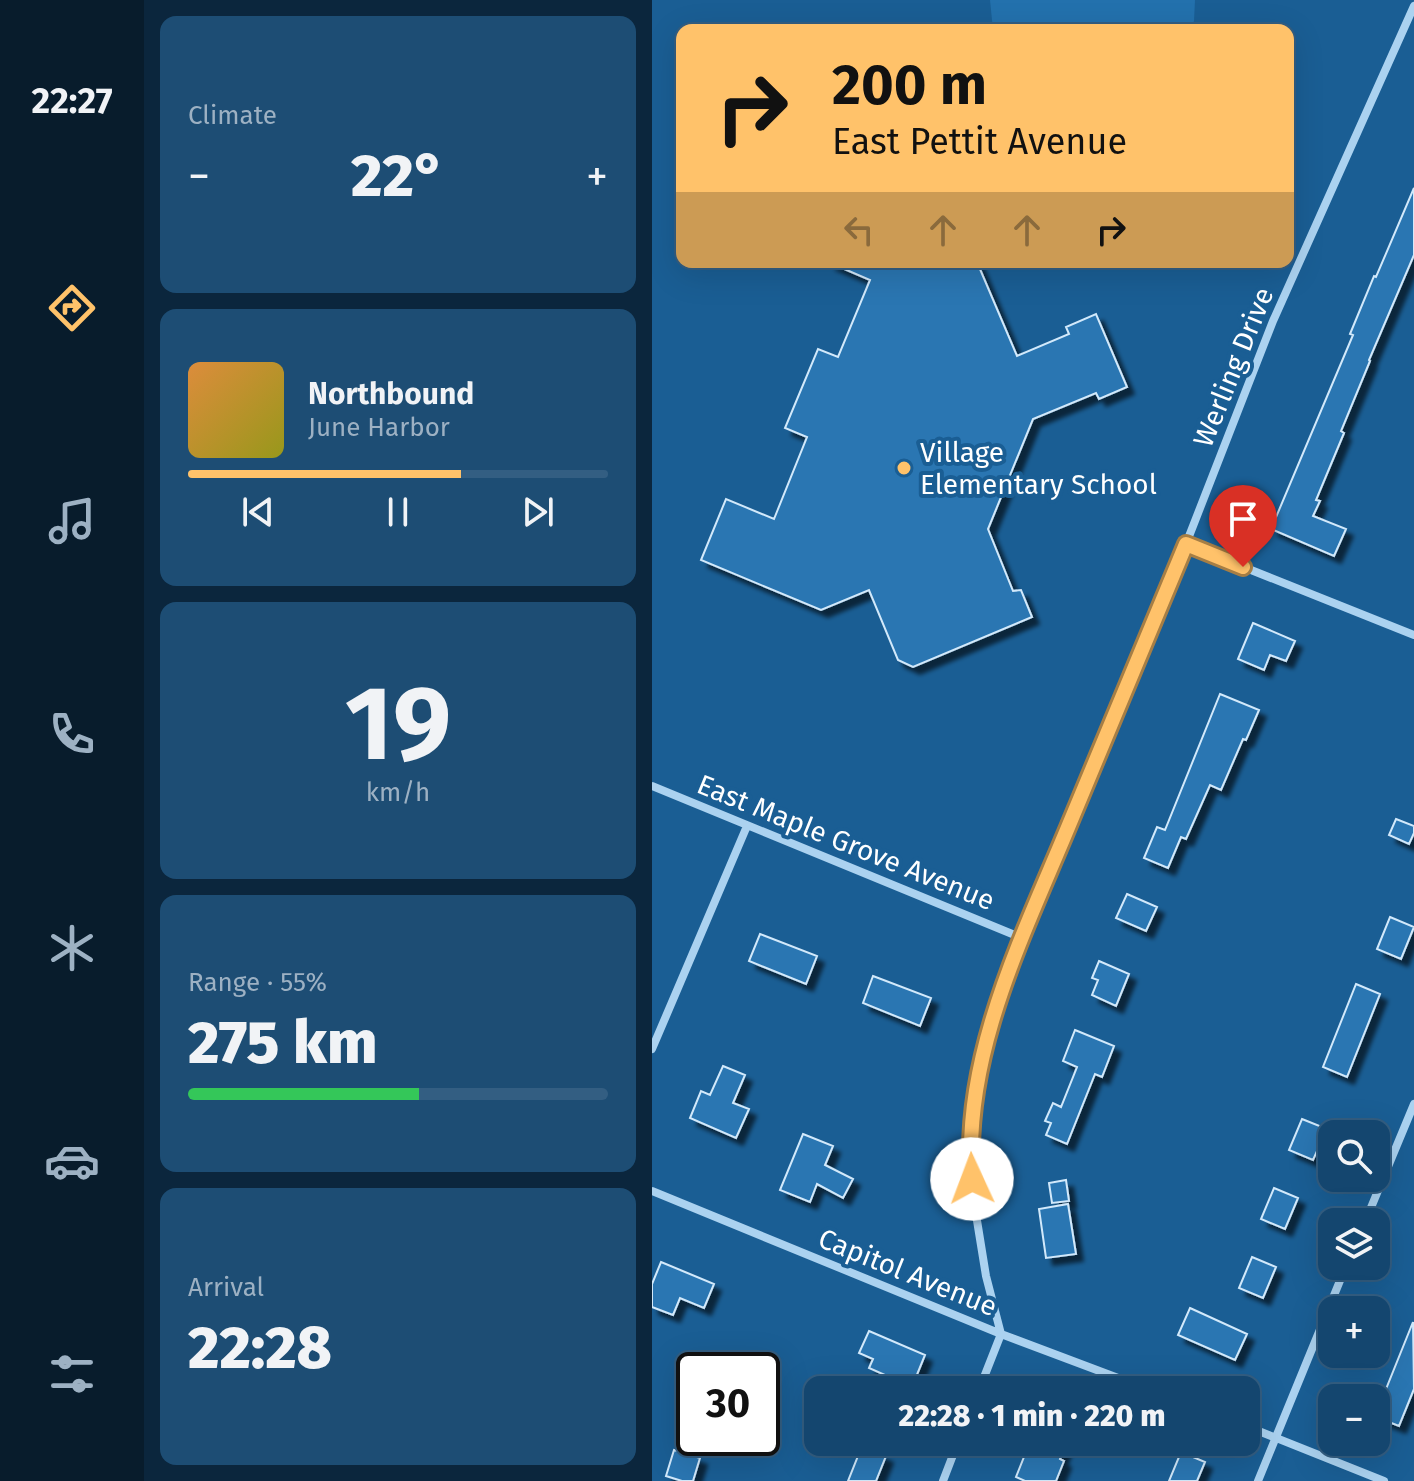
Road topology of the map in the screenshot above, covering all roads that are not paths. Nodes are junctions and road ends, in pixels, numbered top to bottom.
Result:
1 (1414, 6) edge
2 (1186, 544) junction
3 (1414, 635) edge
4 (652, 786) edge
5 (747, 826) junction
6 (1022, 938) junction
7 (652, 1049) edge
8 (1414, 1104) edge
9 (652, 1191) edge
10 (1371, 1208) edge
11 (1340, 1280) edge
12 (1001, 1334) junction
13 (984, 1376) edge
14 (1113, 1376) edge
15 (1260, 1431) edge
16 (1275, 1437) junction
17 (953, 1456) edge
18 (943, 1481) edge
19 (1258, 1481) edge
20 (1384, 1481) edge

1 - 2 street, Werling Drive
2 - 3 street
2 - 6 street, Werling Drive
4 - 5 street, East Maple Grove Avenue
5 - 6 street, East Maple Grove Avenue
5 - 7 street
6 - 12 street, Werling Drive
8 - 10 street
9 - 12 street, Capitol Avenue
11 - 16 street
12 - 13 street
12 - 14 street, Capitol Avenue
15 - 16 street
16 - 19 street
16 - 20 street
17 - 18 street

